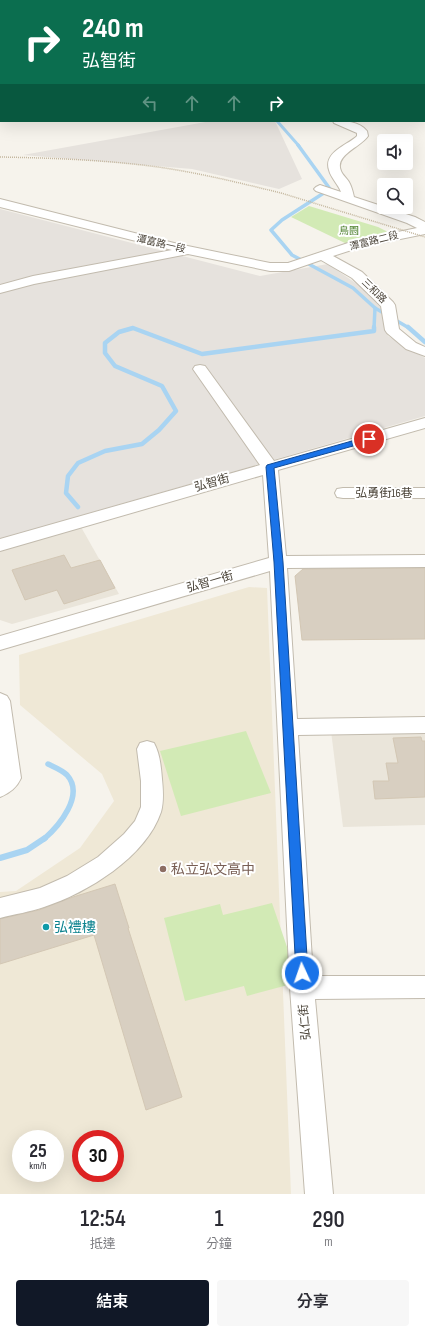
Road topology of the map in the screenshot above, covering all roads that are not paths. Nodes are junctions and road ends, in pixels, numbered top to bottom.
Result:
1 (341, 122) edge
2 (321, 190) dead end
3 (344, 198) junction
4 (0, 203) edge
5 (425, 227) edge
6 (425, 230) edge
7 (190, 250) junction
8 (319, 258) junction
9 (0, 289) edge
10 (425, 352) edge
11 (200, 369) dead end
12 (425, 423) edge
13 (270, 467) junction
14 (343, 493) dead end
15 (425, 493) edge
16 (0, 545) edge
17 (425, 561) edge
18 (278, 562) junction
19 (0, 643) edge
20 (0, 701) edge
21 (425, 725) edge
22 (287, 727) junction
23 (147, 749) dead end
24 (0, 788) edge
25 (0, 908) edge
26 (302, 988) junction
27 (425, 988) edge
28 (319, 1194) edge

1 - 3 street
2 - 3 street
3 - 5 street
4 - 7 street, 潭富路一段
6 - 8 street, 潭富路二段
7 - 8 street, 潭富路一段
7 - 9 street
8 - 10 street, 三和路
11 - 13 street
12 - 13 street, 弘智街
13 - 16 street, 弘智街
13 - 18 street, 弘仁街
14 - 15 street, 弘勇街16巷
17 - 18 street, 弘智一街
18 - 19 street, 弘智一街
18 - 22 street, 弘仁街
20 - 24 street
21 - 22 street
22 - 26 street, 弘仁街
23 - 25 street
26 - 27 street
26 - 28 street, 弘仁街

